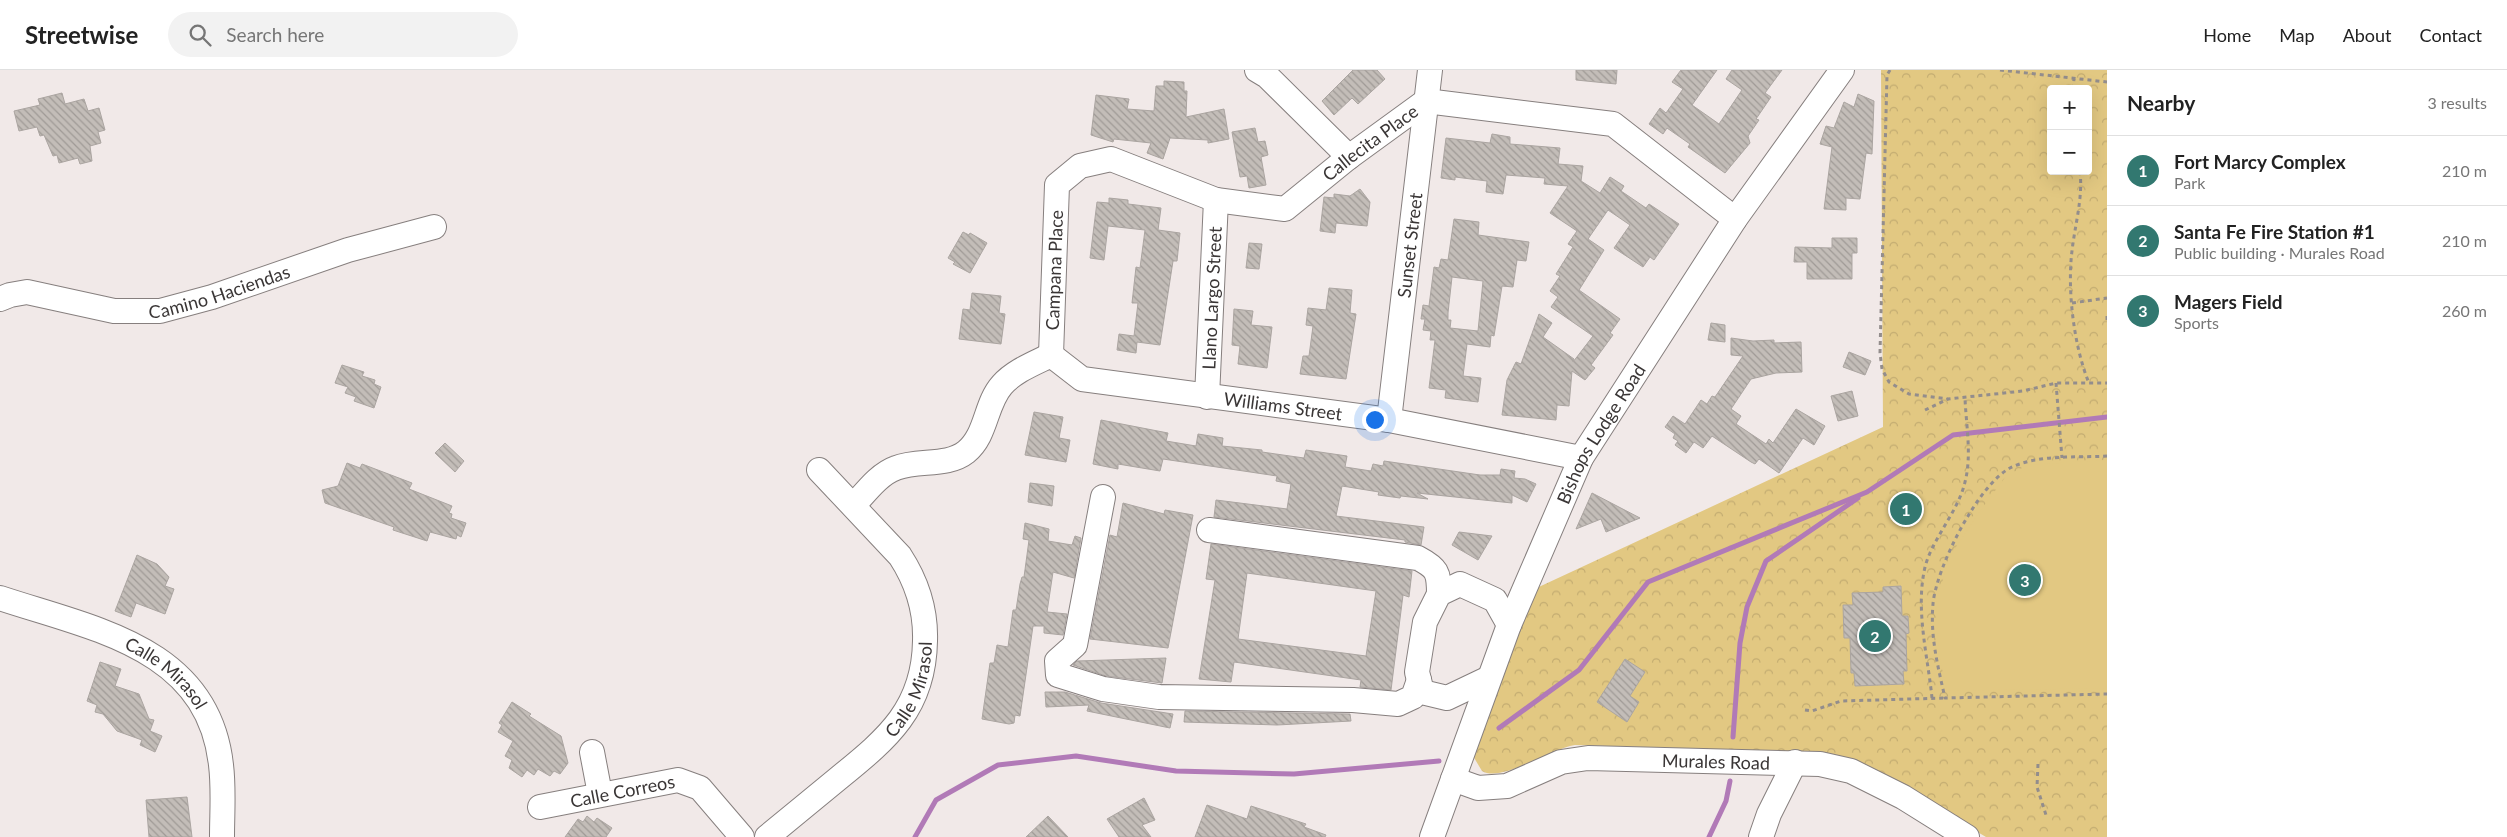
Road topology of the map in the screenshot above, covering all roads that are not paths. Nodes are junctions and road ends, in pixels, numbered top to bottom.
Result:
1 (1257, 70) edge
2 (1430, 70) edge
3 (1842, 70) edge
4 (1426, 101) junction
5 (1349, 157) junction
6 (1057, 185) joint
7 (1216, 200) junction
8 (1735, 219) junction
9 (434, 227) dead end
10 (0, 300) edge
11 (1051, 355) junction
12 (1207, 396) junction
13 (1389, 420) junction
14 (1581, 458) junction
15 (818, 470) dead end
16 (1103, 497) dead end
17 (854, 505) junction
18 (1209, 530) dead end
19 (1440, 594) junction
20 (0, 598) edge
21 (1509, 625) junction
22 (1489, 678) junction
23 (1419, 680) junction
24 (592, 752) dead end
25 (1795, 762) junction
26 (1454, 779) junction
27 (600, 794) junction
28 (540, 807) dead end
29 (222, 837) edge
30 (742, 837) edge
31 (767, 837) edge
32 (1432, 837) edge
33 (1762, 837) edge
34 (1966, 837) edge

1 - 5 street
2 - 4 street, Sunset Street
3 - 8 street, Bishops Lodge Road
4 - 5 street, Callecita Place
4 - 8 street, Callecita Place
4 - 13 street, Sunset Street
5 - 7 street, Callecita Place
6 - 7 street, Callecita Place
6 - 11 street, Campana Place
7 - 12 street, Llano Largo Street
8 - 14 street, Bishops Lodge Road
9 - 10 street, Camino Haciendas
11 - 12 street, Williams Street
11 - 17 street
12 - 13 street, Williams Street
13 - 14 street, Williams Street
14 - 21 street, Bishops Lodge Road
15 - 17 street, Calle Mirasol
16 - 23 street
17 - 31 street, Calle Mirasol
18 - 19 street
19 - 21 street
19 - 23 street
20 - 29 street, Calle Mirasol
21 - 22 street, Bishops Lodge Road
22 - 23 street
22 - 26 street, Bishops Lodge Road
24 - 27 street
25 - 26 street, Murales Road
25 - 33 street
25 - 34 street, Murales Road
26 - 32 street, Bishops Lodge Road
27 - 28 street, Calle Correos
27 - 30 street, Calle Correos

